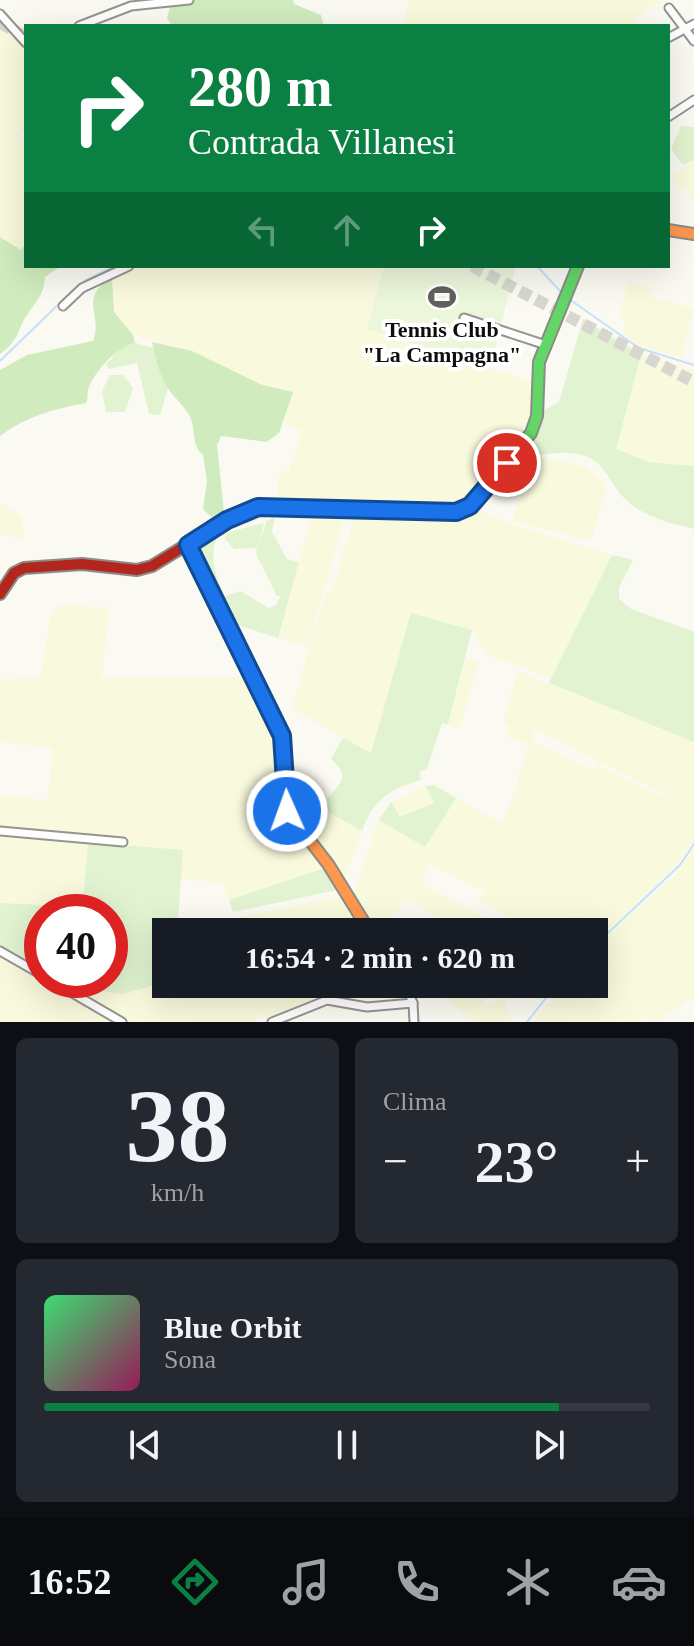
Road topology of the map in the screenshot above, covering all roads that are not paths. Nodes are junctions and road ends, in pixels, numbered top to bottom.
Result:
1 (189, 0) edge
2 (669, 8) dead end
3 (0, 14) edge
4 (84, 24) edge
5 (694, 24) edge
6 (686, 28) junction
7 (670, 37) edge
8 (24, 41) edge
9 (694, 41) edge
10 (694, 100) edge
11 (670, 116) edge
12 (670, 230) edge
13 (694, 234) edge
14 (125, 268) edge
15 (577, 268) edge
16 (63, 306) dead end
17 (464, 318) dead end
18 (546, 345) junction
19 (188, 545) junction
20 (0, 594) edge
21 (0, 831) edge
22 (123, 842) dead end
23 (361, 918) edge
24 (0, 951) edge
25 (24, 965) edge
26 (81, 998) edge
27 (411, 998) edge
28 (413, 1003) junction
29 (122, 1022) edge
30 (272, 1022) edge
31 (414, 1022) edge

1 - 4 street
2 - 6 street
3 - 8 street
5 - 6 street
6 - 7 street
6 - 9 street
10 - 11 street
12 - 13 street
14 - 16 street
15 - 18 street
17 - 18 street
18 - 19 street
19 - 20 street
19 - 23 street
21 - 22 street
24 - 25 street
26 - 29 street
27 - 28 street
28 - 30 street
28 - 31 street

